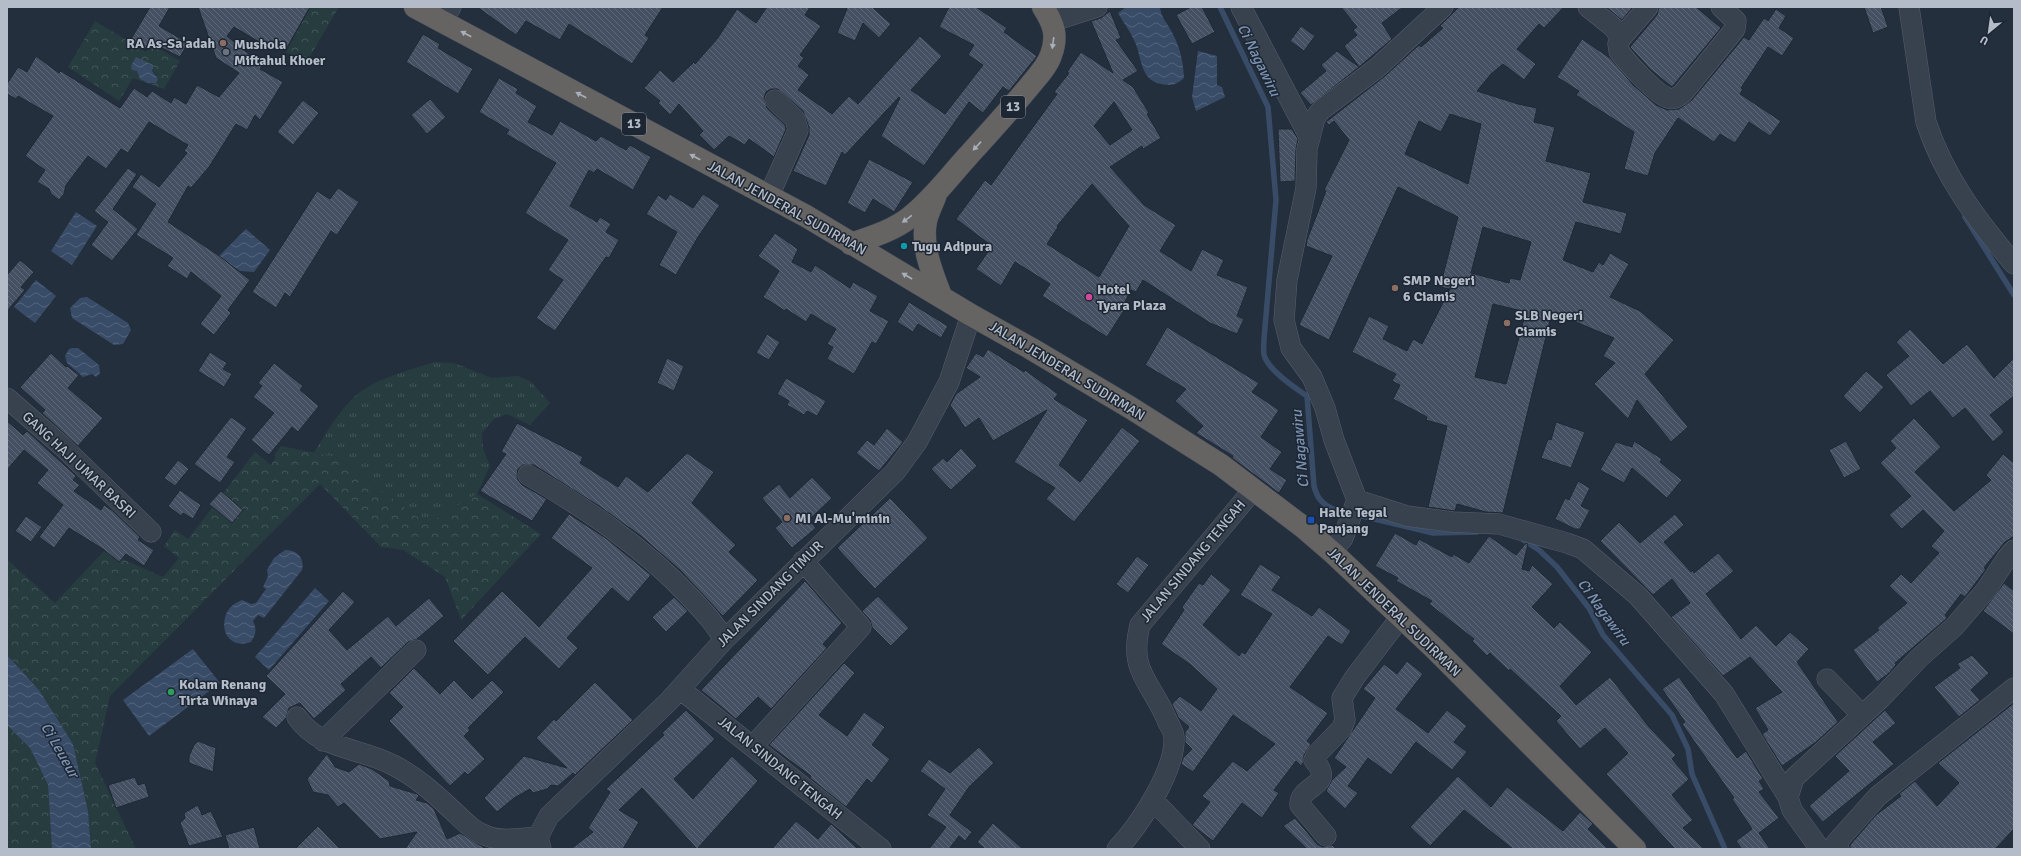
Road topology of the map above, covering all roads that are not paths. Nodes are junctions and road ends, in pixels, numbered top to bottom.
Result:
1 (415, 7) edge
2 (1097, 7) edge
3 (1241, 7) edge
4 (1443, 7) edge
5 (1588, 7) edge
6 (1648, 7) edge
7 (1721, 7) edge
8 (1909, 7) edge
9 (446, 14) edge
10 (1048, 14) edge
11 (1621, 38) junction
12 (774, 100) dead end
13 (1310, 138) junction
14 (936, 193) junction
15 (769, 196) junction
16 (851, 244) junction
17 (2014, 264) edge
18 (941, 296) junction
19 (971, 315) junction
20 (7, 398) edge
21 (528, 475) dead end
22 (1253, 490) junction
23 (1354, 506) junction
24 (151, 532) dead end
25 (1337, 545) junction
26 (2014, 550) edge
27 (803, 561) junction
28 (1400, 618) junction
29 (724, 640) junction
30 (416, 650) dead end
31 (1826, 679) dead end
32 (2014, 688) edge
33 (680, 689) junction
34 (1862, 715) junction
35 (297, 717) dead end
36 (323, 741) junction
37 (753, 746) junction
38 (1788, 797) junction
39 (1153, 800) junction
40 (1326, 836) dead end
41 (540, 843) edge
42 (1818, 848) edge
43 (880, 849) edge
44 (1117, 849) edge
45 (1200, 849) edge
46 (1636, 849) edge
47 (1839, 849) edge

1 - 9 highway, JALAN JENDERAL SUDIRMAN / 13
2 - 10 street
3 - 13 street
4 - 13 street
5 - 11 street
6 - 11 street
7 - 11 street
8 - 17 street
15 -> 9 highway, JALAN JENDERAL SUDIRMAN / 13
10 -> 14 highway, 13
12 - 15 street
13 - 23 street
14 -> 16 highway, 13
14 - 18 highway, 13
15 - 16 highway, JALAN JENDERAL SUDIRMAN / 13
18 -> 16 highway, JALAN JENDERAL SUDIRMAN / 13
18 - 19 highway, JALAN JENDERAL SUDIRMAN / 13
19 - 22 highway, JALAN JENDERAL SUDIRMAN / 13
19 - 27 street, JALAN SINDANG TIMUR
20 - 24 street, GANG HAJI UMAR BASRI
21 - 29 street
22 - 25 highway, JALAN JENDERAL SUDIRMAN / 13
22 - 39 street, JALAN SINDANG TENGAH
23 - 25 street
23 - 38 street
25 - 28 highway, JALAN JENDERAL SUDIRMAN / 13
26 - 34 street
27 - 29 street, JALAN SINDANG TIMUR
27 - 37 street
28 - 40 street
28 - 46 highway, JALAN JENDERAL SUDIRMAN / 13
29 - 33 street, JALAN SINDANG TIMUR
30 - 36 street
31 - 34 street
32 - 47 street
33 - 37 street, JALAN SINDANG TENGAH
33 - 41 street, JALAN SINDANG TIMUR
34 - 38 street
35 - 36 street
36 - 41 street
37 - 43 street, JALAN SINDANG TENGAH
38 - 42 street
39 - 44 street, JALAN SINDANG TENGAH
39 - 45 street

